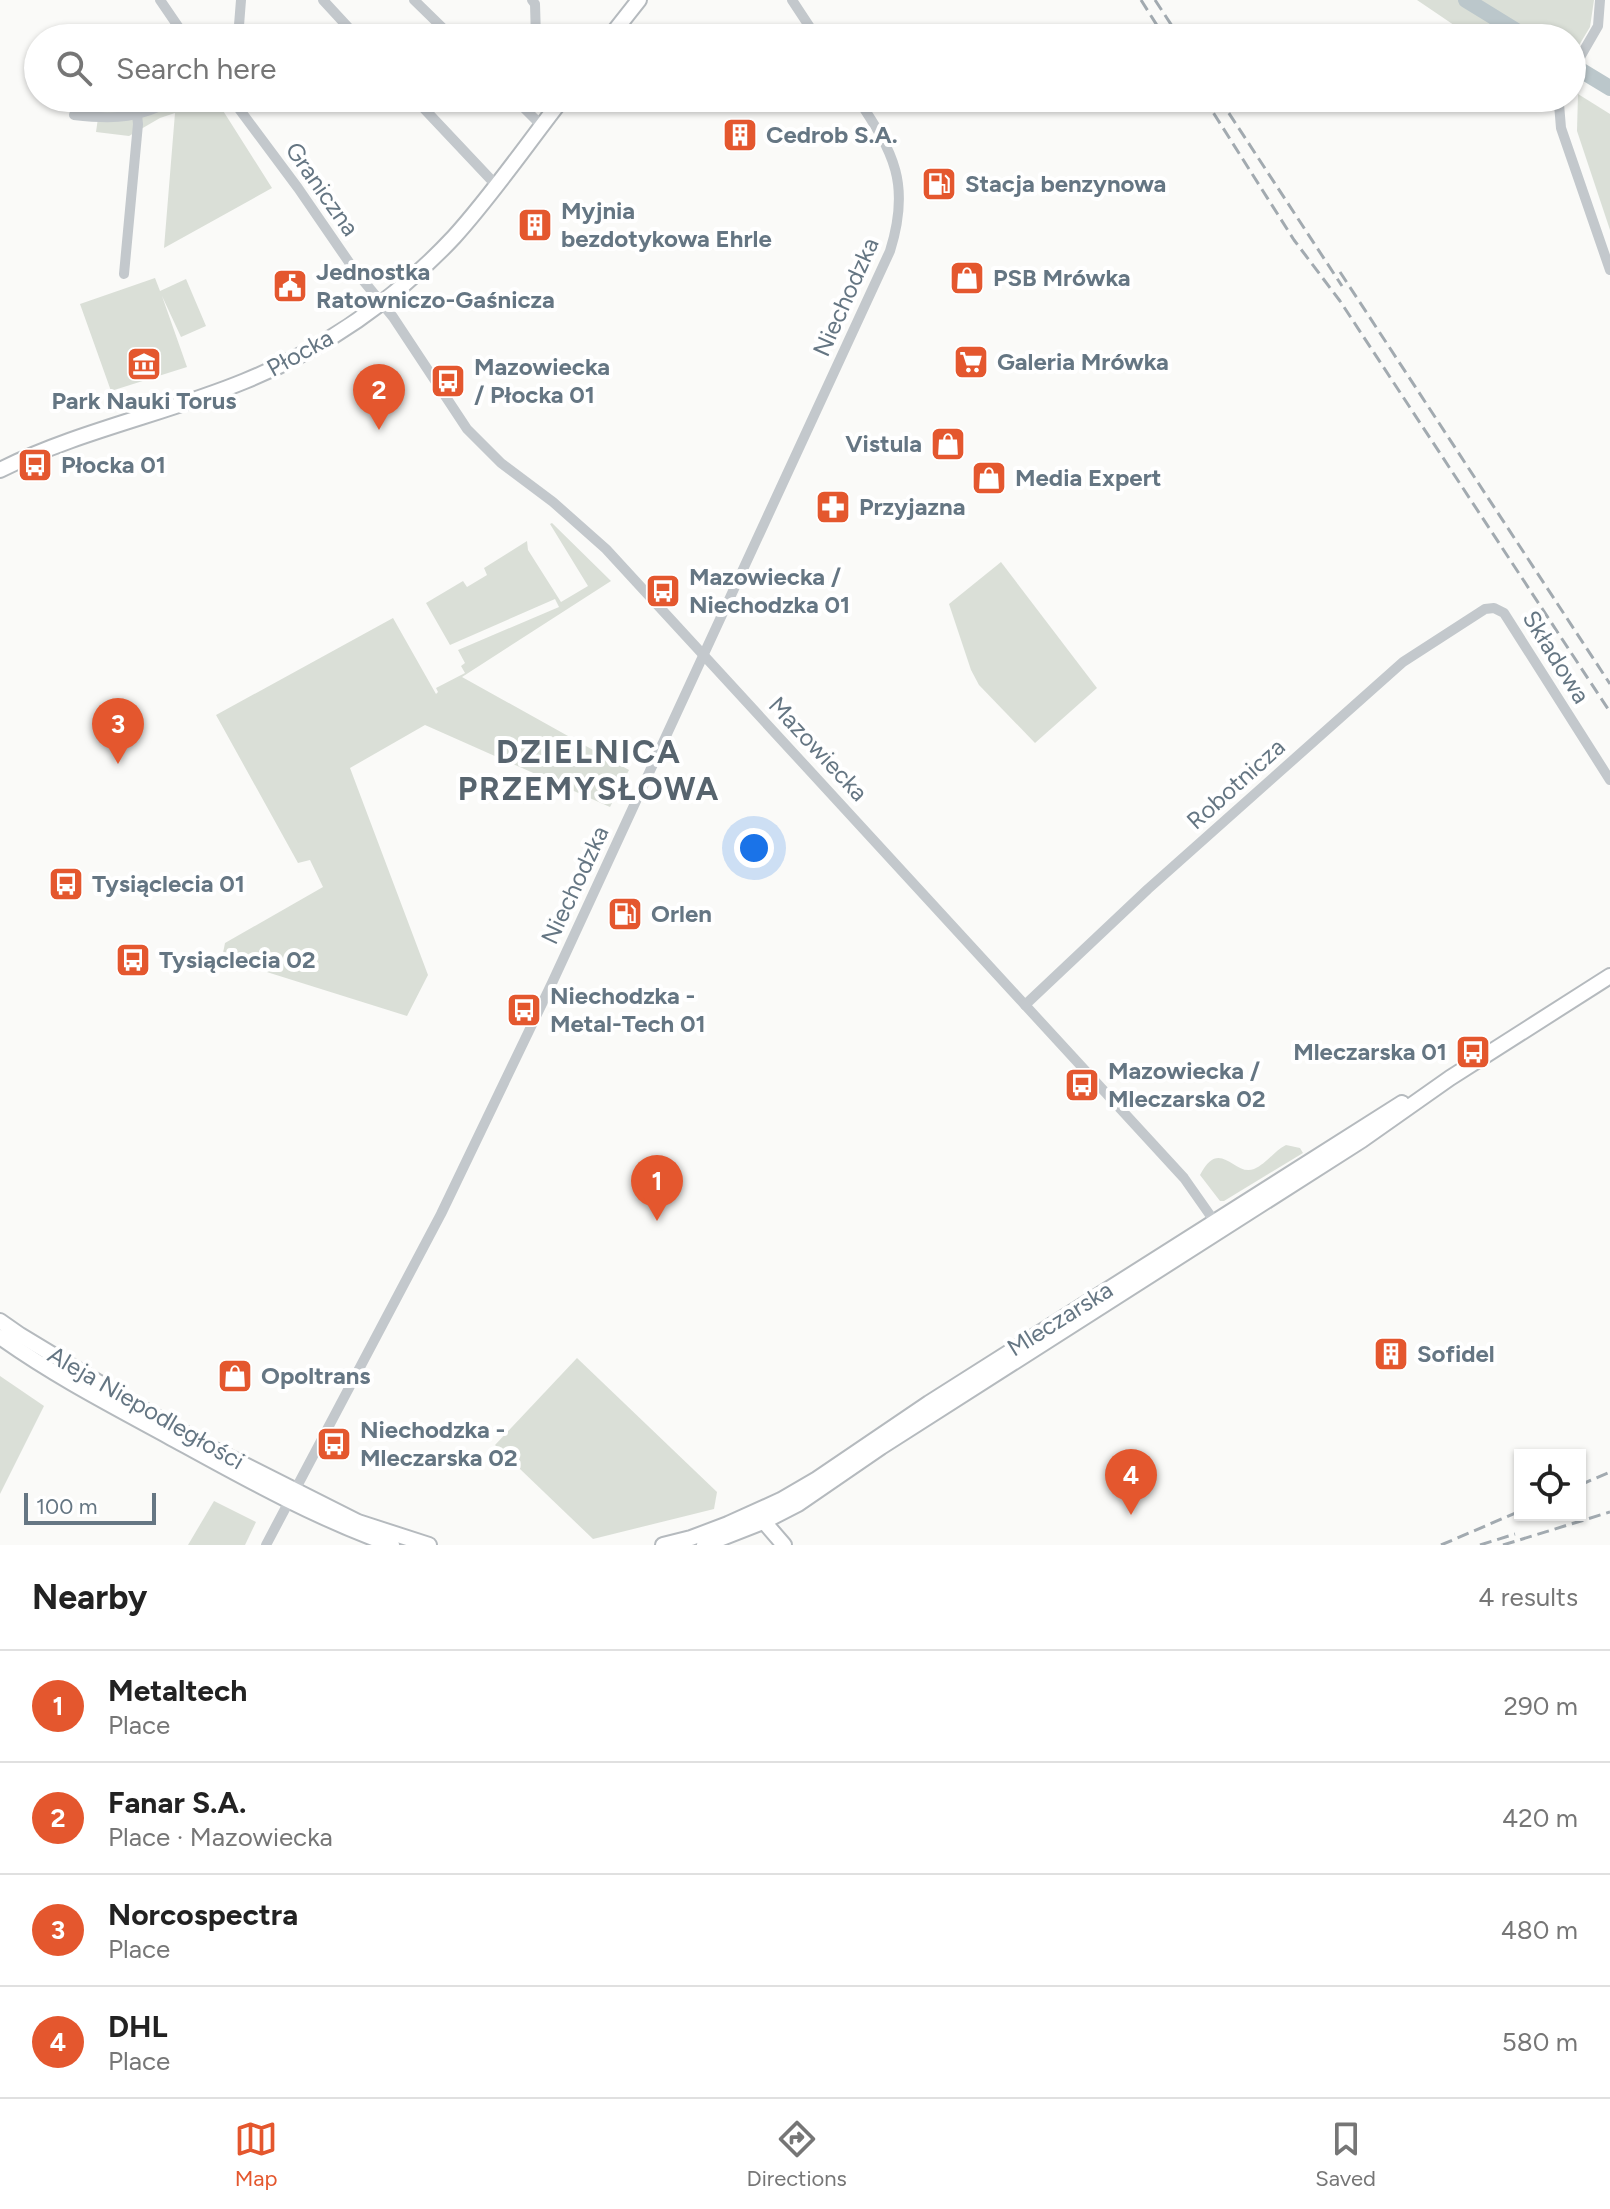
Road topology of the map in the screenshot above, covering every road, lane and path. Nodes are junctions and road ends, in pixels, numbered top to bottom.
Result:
1 (160, 0) edge
2 (241, 0) edge
3 (323, 0) edge
4 (414, 0) edge
5 (532, 0) edge
6 (639, 0) edge
7 (792, 0) edge
8 (1600, 0) edge
9 (176, 24) edge
10 (239, 24) edge
11 (345, 24) edge
12 (439, 24) edge
13 (536, 24) edge
14 (620, 24) edge
15 (808, 24) edge
16 (1586, 48) edge
17 (144, 112) edge
18 (237, 112) edge
19 (427, 112) edge
20 (528, 112) edge
21 (552, 112) edge
22 (867, 112) edge
23 (1560, 112) edge
24 (74, 115) dead end
25 (137, 115) junction
26 (541, 125) junction
27 (496, 185) junction
28 (1610, 270) edge
29 (124, 274) dead end
30 (381, 303) junction
31 (0, 470) edge
32 (1485, 609) joint
33 (703, 654) junction
34 (1610, 780) edge
35 (1610, 976) edge
36 (1025, 1005) junction
37 (1218, 1226) junction
38 (0, 1321) edge
39 (0, 1337) edge
40 (292, 1496) junction
41 (760, 1517) junction
42 (266, 1545) edge
43 (392, 1545) edge
44 (429, 1545) edge
45 (663, 1545) edge
46 (704, 1545) edge
47 (784, 1545) edge

1 - 9 street
2 - 10 street
3 - 11 street
4 - 12 street
5 - 13 street
6 - 14 main road
7 - 15 street
8 - 16 street
17 - 25 street
18 - 30 street, Graniczna
19 - 27 street
20 - 26 street
21 - 26 main road, Płocka
22 - 33 street, Niechodzka
23 - 28 street
24 - 25 street
25 - 29 street
26 - 27 main road, Płocka
27 - 30 main road, Płocka
30 - 31 main road, Płocka
30 - 33 street, Mazowiecka
32 - 34 street, Składowa
32 - 36 street, Robotnicza
33 - 36 street, Mazowiecka
33 - 40 street, Niechodzka
35 - 37 main road, Mleczarska
36 - 37 street, Mazowiecka
37 - 41 main road, Mleczarska
38 - 40 main road, Aleja Niepodległości
39 - 40 main road, Aleja Niepodległości
40 - 42 street, Niechodzka
40 - 43 main road
40 - 44 main road
41 - 45 main road, Mleczarska
41 - 46 main road, Mleczarska
41 - 47 main road

